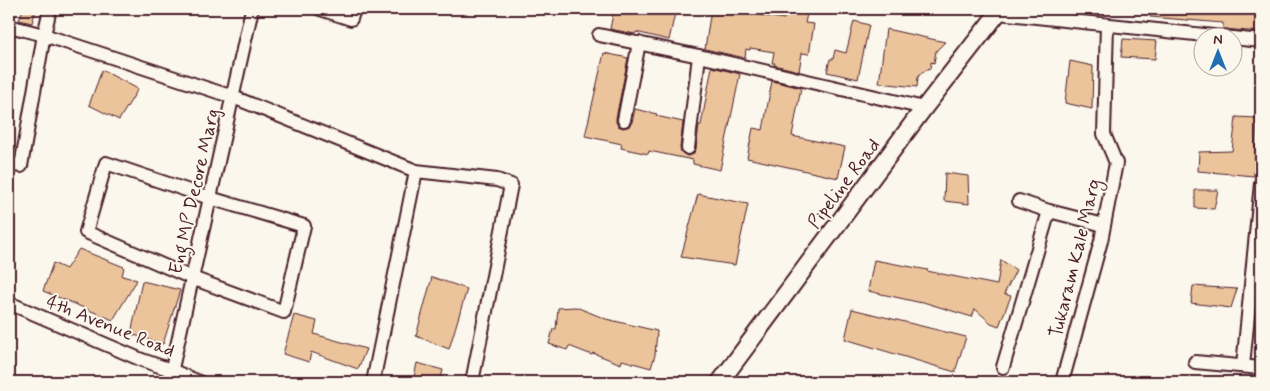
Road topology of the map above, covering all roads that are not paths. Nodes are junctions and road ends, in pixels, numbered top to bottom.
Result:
1 (50, 9) edge
2 (252, 9) edge
3 (320, 9) edge
4 (354, 9) edge
5 (1000, 11) edge
6 (1108, 25) junction
7 (9, 26) edge
8 (1192, 34) edge
9 (44, 35) junction
10 (598, 35) dead end
11 (1242, 39) edge
12 (1261, 41) edge
13 (639, 43) junction
14 (699, 56) junction
15 (233, 97) junction
16 (924, 108) junction
17 (624, 120) dead end
18 (688, 148) dead end
19 (9, 164) edge
20 (416, 171) junction
21 (1261, 183) edge
22 (210, 198) junction
23 (1019, 201) dead end
24 (1049, 211) junction
25 (1104, 225) junction
26 (192, 278) junction
27 (9, 304) edge
28 (1195, 362) dead end
29 (1243, 366) junction
30 (1003, 367) dead end
31 (1261, 368) edge
32 (170, 376) edge
33 (199, 382) edge
34 (373, 382) edge
35 (472, 382) edge
36 (720, 382) edge
37 (1062, 382) edge

1 - 9 street
2 - 15 street, Eng MP Decore Marg
3 - 4 street
5 - 6 street
5 - 16 street, Pipeline Road
6 - 8 street
6 - 25 street, Tukaram Kale Marg
7 - 9 street
9 - 15 street
9 - 19 street
10 - 13 street
11 - 12 street
13 - 14 street
13 - 17 street
14 - 16 street
14 - 18 street
15 - 20 street
15 - 22 street, Eng MP Decore Marg
16 - 36 street, Pipeline Road
20 - 34 street
20 - 35 street
21 - 29 street
22 - 26 street, Eng MP Decore Marg
22 - 26 street
22 - 26 street
23 - 24 street
24 - 25 street
24 - 30 street
25 - 37 street, Tukaram Kale Marg
26 - 32 street, Eng MP Decore Marg
27 - 32 street, 4th Avenue Road
28 - 29 street
29 - 31 street
32 - 33 street, 4th Avenue Road

